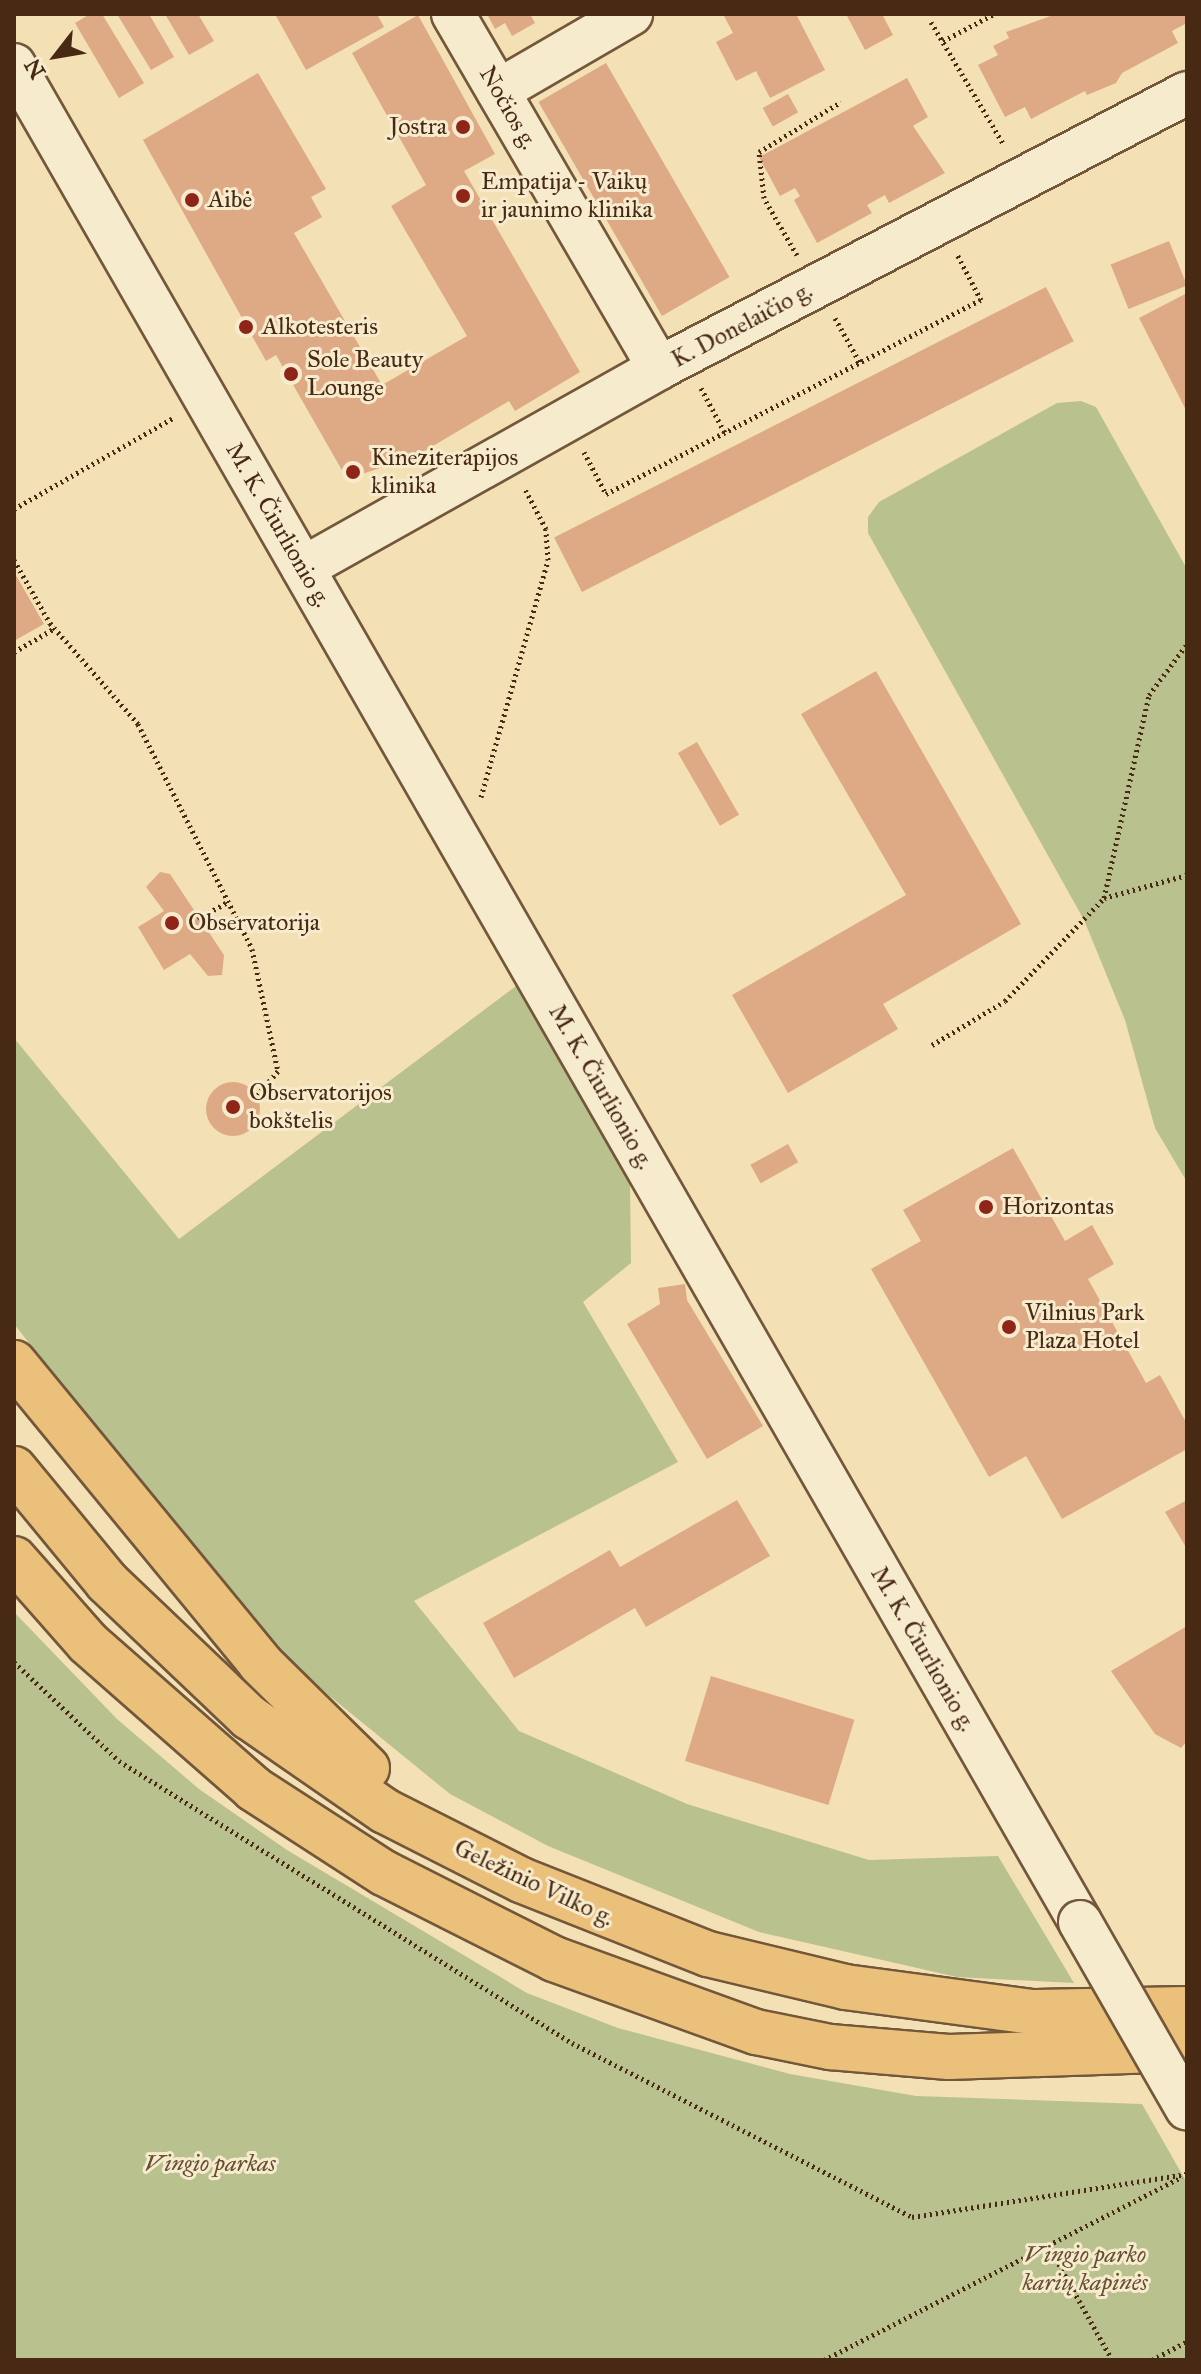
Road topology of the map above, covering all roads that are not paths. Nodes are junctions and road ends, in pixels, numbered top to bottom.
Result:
1 (453, 14) edge
2 (631, 14) edge
3 (14, 65) edge
4 (498, 91) junction
5 (1187, 93) edge
6 (672, 361) junction
7 (303, 568) junction
8 (14, 1363) edge
9 (14, 1469) edge
10 (14, 1559) edge
11 (521, 1880) junction
12 (1187, 2009) edge
13 (1187, 2049) edge
14 (1187, 2109) edge

1 - 4 street, Nočios g.
2 - 4 street
3 - 7 street, M. K. Čiurlionio g.
4 - 6 street, Nočios g.
5 - 6 street, K. Donelaičio g.
6 - 7 street, K. Donelaičio g.
7 - 14 street, M. K. Čiurlionio g., bridge
8 - 11 highway
9 - 11 highway, Geležinio Vilko g.
10 - 13 highway
11 - 12 highway, Geležinio Vilko g.

